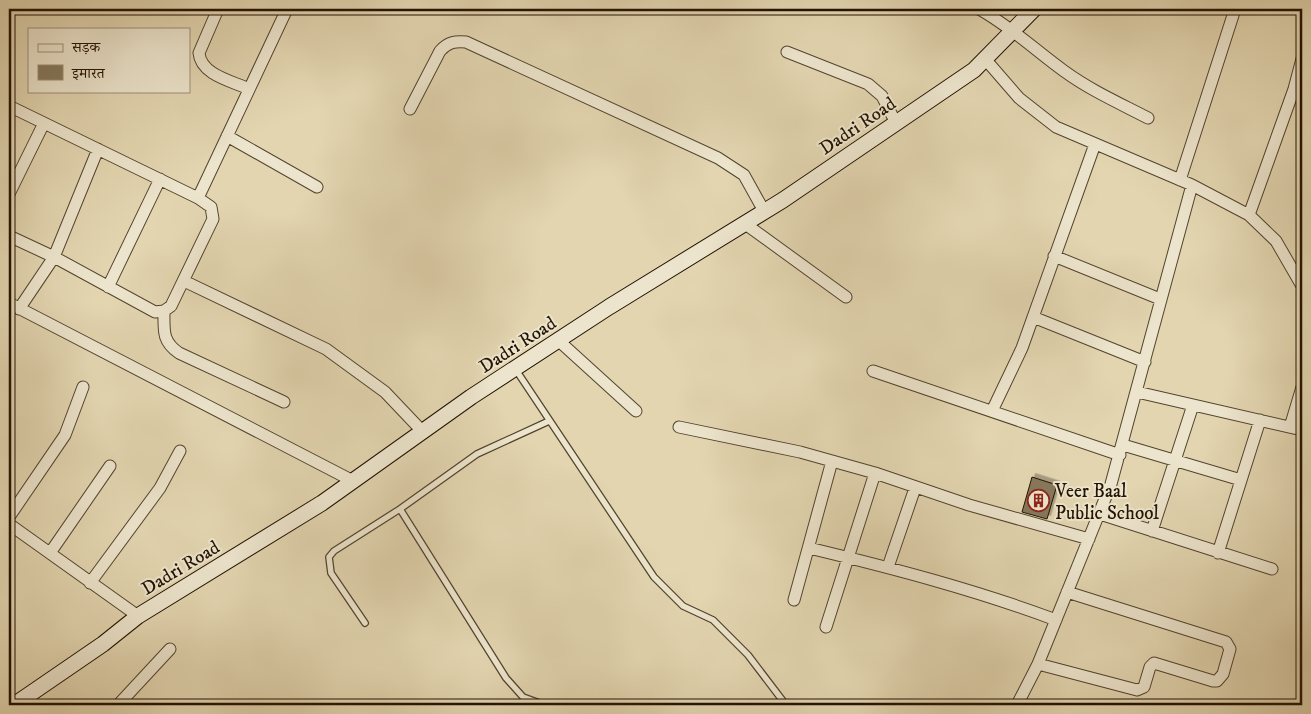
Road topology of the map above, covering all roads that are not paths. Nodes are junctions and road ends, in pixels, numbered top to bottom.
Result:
1 (218, 9) edge
2 (286, 9) edge
3 (980, 9) edge
4 (1034, 9) edge
5 (1235, 9) edge
6 (1014, 31) junction
7 (787, 52) dead end
8 (1302, 59) edge
9 (986, 60) junction
10 (249, 89) junction
11 (9, 106) edge
12 (410, 109) dead end
13 (1148, 118) dead end
14 (896, 123) junction
15 (44, 124) junction
16 (227, 136) junction
17 (1095, 144) junction
18 (98, 149) junction
19 (160, 179) junction
20 (1180, 180) junction
21 (1192, 185) junction
22 (318, 188) dead end
23 (9, 194) edge
24 (198, 198) junction
25 (764, 211) junction
26 (1248, 215) junction
27 (744, 223) junction
28 (9, 236) edge
29 (1054, 256) junction
30 (54, 257) junction
31 (184, 281) junction
32 (1302, 286) edge
33 (108, 287) junction
34 (846, 297) dead end
35 (1160, 299) junction
36 (14, 306) edge
37 (164, 311) junction
38 (1033, 317) junction
39 (559, 341) junction
40 (1145, 362) junction
41 (515, 370) junction
42 (873, 371) dead end
43 (83, 387) dead end
44 (1302, 387) edge
45 (1137, 392) junction
46 (284, 402) dead end
47 (1193, 404) junction
48 (636, 411) dead end
49 (992, 411) junction
50 (1260, 420) junction
51 (549, 421) junction
52 (679, 427) dead end
53 (1290, 427) junction
54 (1302, 430) edge
55 (423, 432) junction
56 (1121, 450) junction
57 (180, 451) dead end
58 (1175, 460) junction
59 (832, 461) junction
60 (110, 466) dead end
61 (875, 473) junction
62 (1241, 480) junction
63 (353, 481) junction
64 (916, 488) junction
65 (400, 509) junction
66 (1100, 514) junction
67 (9, 517) edge
68 (9, 524) edge
69 (1152, 531) junction
70 (1090, 540) junction
71 (808, 548) junction
72 (50, 553) junction
73 (1218, 553) junction
74 (848, 558) junction
75 (888, 568) junction
76 (1272, 569) dead end
77 (90, 583) junction
78 (1067, 592) junction
79 (794, 600) dead end
80 (138, 616) junction
81 (1056, 620) junction
82 (365, 623) dead end
83 (826, 627) dead end
84 (170, 649) dead end
85 (1038, 664) junction
86 (14, 705) edge
87 (118, 705) edge
88 (545, 705) edge
89 (786, 705) edge
90 (1016, 705) edge

1 - 10 street
2 - 10 street
3 - 6 street
4 - 6 main road, Dadri Road
5 - 20 street
6 - 9 main road, Dadri Road
6 - 13 street
7 - 14 street
8 - 26 street
9 - 14 main road, Dadri Road
9 - 17 street
10 - 16 street
11 - 15 street
12 - 25 street
14 - 25 main road, Dadri Road
15 - 18 street
15 - 23 street
16 - 22 street
16 - 24 street
17 - 20 street
17 - 29 street
18 - 19 street
18 - 30 street
19 - 24 street
19 - 33 street
20 - 21 street
21 - 26 street
21 - 35 street
24 - 31 street
25 - 27 main road, Dadri Road
26 - 32 street
27 - 34 street
27 - 39 main road, Dadri Road
28 - 30 street
29 - 35 street
29 - 38 street
30 - 33 street
30 - 36 street
31 - 37 street
31 - 55 street
33 - 37 street
35 - 40 street
36 - 63 street
37 - 46 street
38 - 40 street
38 - 49 street
39 - 41 main road, Dadri Road
39 - 48 street
40 - 45 street
41 - 51 lane
41 - 55 main road, Dadri Road
42 - 49 street
43 - 67 street
44 - 53 street
45 - 47 street
45 - 56 street
47 - 50 street
47 - 58 street
49 - 56 street
50 - 53 street
50 - 62 street
51 - 65 lane
51 - 89 lane
52 - 59 street
53 - 54 street
55 - 63 main road, Dadri Road
56 - 58 street
56 - 66 street
57 - 77 street
58 - 62 street
58 - 69 street
59 - 61 street
59 - 71 street
60 - 72 street
61 - 64 street
61 - 74 street
62 - 73 street
63 - 80 main road, Dadri Road
64 - 70 street
64 - 75 street
65 - 82 lane
65 - 88 lane
66 - 69 street
66 - 70 street
68 - 72 street
69 - 73 street
70 - 78 street
71 - 74 street
71 - 79 street
72 - 77 street
73 - 76 street
74 - 75 street
74 - 83 street
75 - 81 street
77 - 80 street
78 - 81 street
78 - 85 street
80 - 86 main road, Dadri Road
81 - 85 street
84 - 87 street
85 - 90 street

